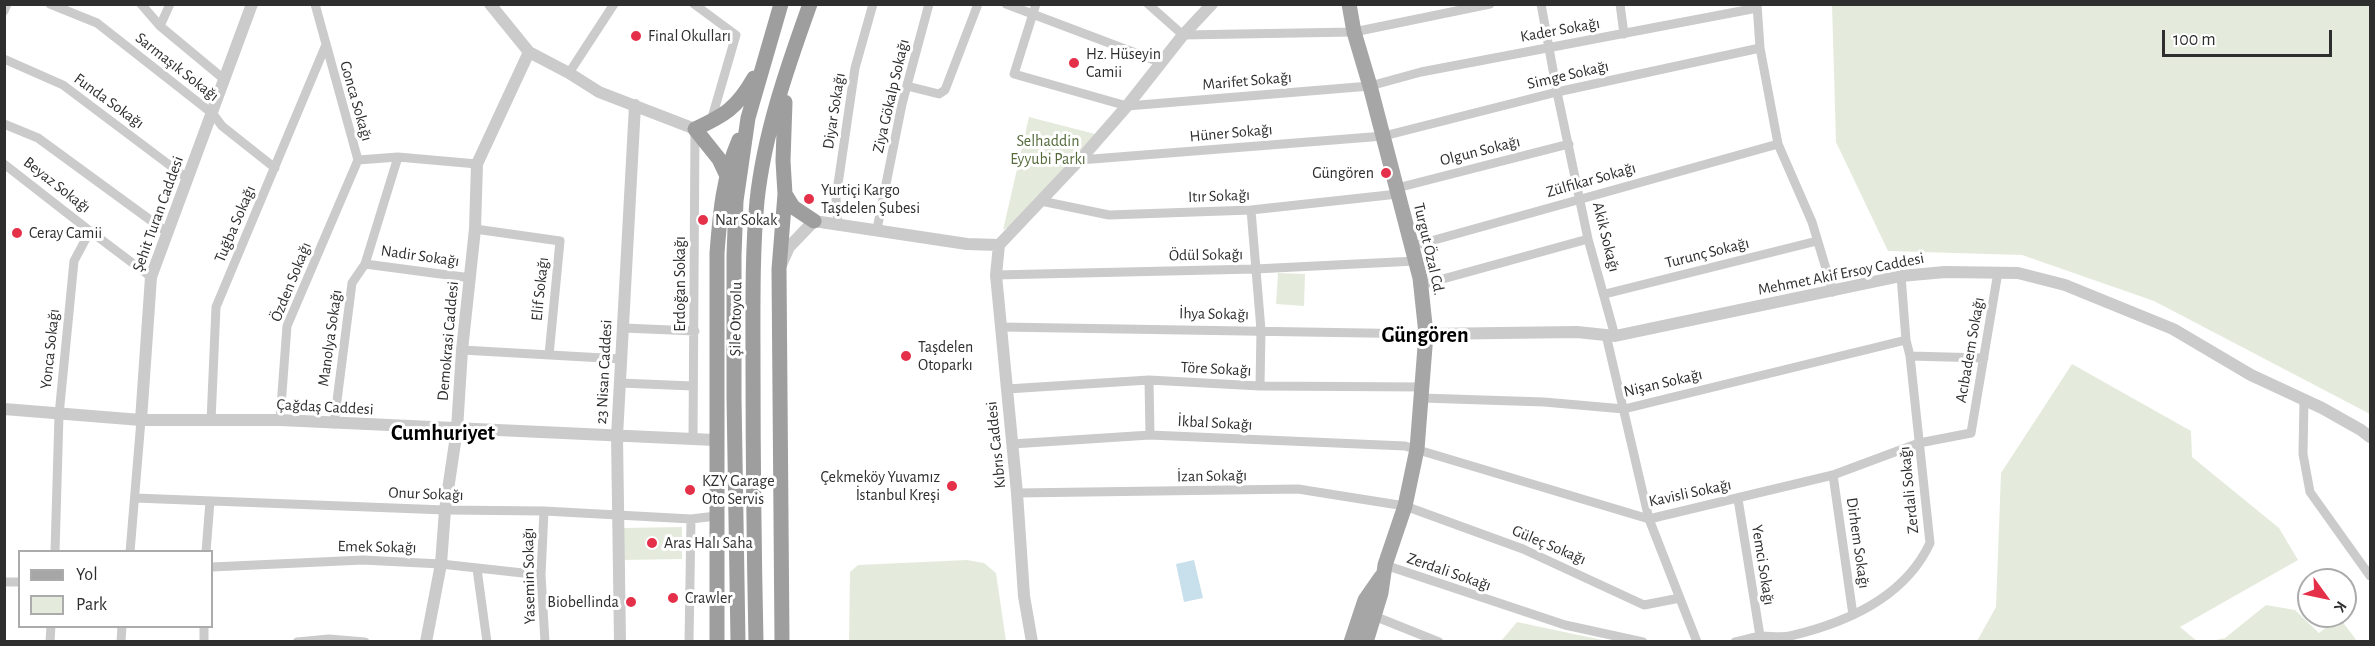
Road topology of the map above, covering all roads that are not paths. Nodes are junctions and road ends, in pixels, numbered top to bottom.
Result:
1 (7, 4) edge
2 (50, 4) edge
3 (141, 4) edge
4 (170, 4) edge
5 (252, 4) edge
6 (315, 4) edge
7 (490, 4) edge
8 (614, 4) edge
9 (694, 4) edge
10 (781, 4) edge
11 (810, 4) edge
12 (873, 4) edge
13 (929, 4) edge
14 (978, 4) edge
15 (1006, 4) edge
16 (1148, 4) edge
17 (1212, 4) edge
18 (1349, 4) edge
19 (1490, 4) edge
20 (1540, 4) edge
21 (1620, 4) edge
22 (1757, 6) edge
23 (1034, 9) edge
24 (4, 11) edge
25 (160, 26) junction
26 (1354, 32) junction
27 (1624, 34) junction
28 (1183, 35) junction
29 (325, 47) junction
30 (1548, 47) junction
31 (1760, 48) junction
32 (529, 52) junction
33 (767, 54) junction
34 (4, 59) edge
35 (1162, 63) junction
36 (788, 66) junction
37 (569, 73) junction
38 (225, 80) junction
39 (907, 86) junction
40 (1370, 86) junction
41 (1557, 92) junction
42 (635, 105) junction
43 (1127, 106) junction
44 (213, 114) junction
45 (748, 118) junction
46 (711, 121) junction
47 (4, 124) edge
48 (695, 129) junction
49 (1384, 136) junction
50 (1569, 144) junction
51 (1778, 144) junction
52 (398, 157) junction
53 (358, 160) junction
54 (1080, 160) junction
55 (4, 164) edge
56 (477, 164) junction
57 (275, 168) junction
58 (727, 175) junction
59 (188, 179) junction
60 (1398, 191) junction
61 (785, 194) junction
62 (1580, 198) junction
63 (736, 201) junction
64 (1041, 201) junction
65 (1251, 210) junction
66 (814, 220) junction
67 (838, 225) junction
68 (475, 229) junction
69 (877, 229) junction
70 (90, 231) junction
71 (168, 233) junction
72 (1588, 238) junction
73 (1817, 241) junction
74 (999, 245) junction
75 (1414, 253) junction
76 (365, 264) junction
77 (780, 269) junction
78 (1255, 269) junction
79 (1998, 272) junction
80 (996, 275) junction
81 (1901, 276) junction
82 (151, 277) junction
83 (471, 278) junction
84 (1421, 285) junction
85 (1833, 292) junction
86 (1605, 294) junction
87 (1001, 327) junction
88 (623, 328) junction
89 (695, 330) junction
90 (1261, 330) junction
91 (1426, 334) junction
92 (1611, 335) junction
93 (1906, 340) junction
94 (462, 350) junction
95 (549, 355) junction
96 (1910, 356) junction
97 (1984, 358) junction
98 (621, 359) junction
99 (1149, 380) junction
100 (620, 383) junction
101 (693, 386) junction
102 (1260, 386) junction
103 (1006, 389) junction
104 (1423, 393) junction
105 (2304, 400) junction
106 (4, 409) edge
107 (1624, 409) junction
108 (59, 415) junction
109 (141, 420) junction
110 (280, 420) junction
111 (211, 421) junction
112 (334, 424) junction
113 (457, 429) junction
114 (1971, 433) joint
115 (1150, 435) junction
116 (617, 436) junction
117 (2370, 437) edge
118 (693, 439) junction
119 (715, 440) junction
120 (1919, 443) junction
121 (1012, 444) junction
122 (1417, 449) junction
123 (1833, 475) junction
124 (1017, 493) junction
125 (135, 498) junction
126 (1738, 499) junction
127 (210, 501) junction
128 (1405, 506) junction
129 (445, 510) junction
130 (544, 511) junction
131 (618, 516) junction
132 (716, 516) junction
133 (691, 519) junction
134 (1649, 519) junction
135 (55, 550) edge
136 (130, 550) edge
137 (206, 550) edge
138 (441, 564) junction
139 (213, 567) edge
140 (477, 569) junction
141 (1383, 570) junction
142 (541, 575) junction
143 (2370, 576) edge
144 (1680, 598) junction
145 (1853, 615) junction
146 (1374, 616) junction
147 (1760, 636) junction
148 (1789, 639) edge
149 (297, 642) edge
150 (365, 642) edge
151 (426, 642) edge
152 (487, 642) edge
153 (545, 642) edge
154 (620, 642) edge
155 (689, 642) edge
156 (717, 642) edge
157 (738, 642) edge
158 (756, 642) edge
159 (782, 642) edge
160 (1032, 642) edge
161 (1351, 642) edge
162 (1366, 642) edge
163 (1439, 642) edge
164 (1643, 642) edge
165 (1697, 642) edge
166 (1735, 642) edge

1 - 24 street
2 - 44 street, Sarmaşık Sokağı
3 - 25 street
4 - 25 street
5 - 38 street, Şehit Turan Caddesi
6 - 29 street, Gonca Sokağı
7 - 32 street
8 - 37 street
9 - 46 street
10 - 33 highway, Şile Otoyolu
11 - 36 highway, Şile Otoyolu
12 - 67 street, Diyar Sokağı
13 - 39 street, Ziya Gökalp Sokağı
14 - 39 street
15 - 23 street
16 - 28 street
17 - 28 street
18 - 26 main road, Turgut Özal Cd.
19 - 26 street
20 - 30 street, Akik Sokağı
21 - 27 street
22 - 27 street, Kader Sokağı
22 - 31 street
23 - 35 street
23 - 43 street
25 - 38 street
26 - 28 street
26 - 40 main road, Turgut Özal Cd.
27 - 30 street, Kader Sokağı
28 - 35 street
29 - 53 street, Gonca Sokağı
29 - 57 street, Tuğba Sokağı
30 - 40 street, Kader Sokağı
30 - 41 street, Akik Sokağı
31 - 41 street, Simge Sokağı
31 - 51 street
32 - 37 street
32 - 56 street, Demokrasi Caddesi
33 - 45 highway, Şile Otoyolu
33 - 46 highway
34 - 59 street, Funda Sokağı
35 - 43 street
36 - 61 highway
36 - 158 highway, Şile Otoyolu
37 - 42 street
38 - 44 street, Şehit Turan Caddesi
39 - 69 street, Ziya Gökalp Sokağı
40 - 43 street, Marifet Sokağı
40 - 49 main road, Turgut Özal Cd.
41 - 49 street, Simge Sokağı
41 - 50 street, Akik Sokağı
42 - 48 street
42 - 88 street, 23 Nisan Caddesi
43 - 54 street
44 - 57 street, Sarmaşık Sokağı
44 - 59 street, Şehit Turan Caddesi
45 - 58 highway
45 - 63 highway, Şile Otoyolu
46 - 48 highway
47 - 71 street
48 - 58 highway
48 - 89 street, Erdoğan Sokağı
49 - 54 street, Hüner Sokağı
49 - 60 main road, Turgut Özal Cd.
50 - 60 street, Olgun Sokağı
50 - 62 street, Akik Sokağı
51 - 62 street, Zülfikar Sokağı
51 - 73 street
52 - 53 street, Gonca Sokağı
52 - 56 street, Gonca Sokağı
52 - 76 street, Manolya Sokağı
53 - 110 street, Özden Sokağı
54 - 64 street
55 - 70 street, Beyaz Sokağı
56 - 68 street, Demokrasi Caddesi
57 - 111 street, Tuğba Sokağı
58 - 63 highway
58 - 119 highway
59 - 71 street, Şehit Turan Caddesi
60 - 65 street, Itır Sokağı
60 - 75 main road, Turgut Özal Cd.
61 - 66 highway
61 - 77 highway
62 - 72 street, Akik Sokağı
62 - 75 street, Zülfikar Sokağı
63 - 157 highway, Şile Otoyolu
64 - 65 street, Itır Sokağı
64 - 74 street
65 - 78 street
66 - 67 street
66 - 77 street
67 - 69 street
68 - 83 street, Demokrasi Caddesi
68 - 95 street, Elif Sokağı
69 - 74 street
70 - 82 street
70 - 108 street, Yonca Sokağı
71 - 82 street, Şehit Turan Caddesi
72 - 84 street
72 - 86 street, Akik Sokağı
73 - 85 street
73 - 86 street, Turunç Sokağı
74 - 80 street, Kıbrıs Caddesi
75 - 78 street, Ödül Sokağı
75 - 84 main road, Turgut Özal Cd.
76 - 83 street, Nadir Sokağı
76 - 112 street, Manolya Sokağı
77 - 159 highway
78 - 80 street, Ödül Sokağı
78 - 90 street
79 - 81 street, Mehmet Akif Ersoy Caddesi
79 - 97 street, Acıbadem Sokağı
79 - 105 street, Mehmet Akif Ersoy Caddesi
80 - 87 street, Kıbrıs Caddesi
81 - 85 street, Mehmet Akif Ersoy Caddesi
81 - 93 street, Zerdali Sokağı
82 - 109 street, Şehit Turan Caddesi
83 - 94 street, Demokrasi Caddesi
84 - 91 main road, Turgut Özal Cd.
85 - 92 street, Mehmet Akif Ersoy Caddesi
86 - 92 street, Akik Sokağı
87 - 90 street, İhya Sokağı
87 - 103 street, Kıbrıs Caddesi
88 - 89 street
88 - 98 street, 23 Nisan Caddesi
89 - 101 street, Erdoğan Sokağı
90 - 91 street, İhya Sokağı
90 - 102 street
91 - 92 street, Mehmet Akif Ersoy Caddesi
91 - 104 main road, Turgut Özal Cd.
92 - 107 street, Akik Sokağı
93 - 96 street, Zerdali Sokağı
93 - 107 street, Nişan Sokağı
94 - 95 street
94 - 113 street, Demokrasi Caddesi
95 - 98 street
96 - 97 street
96 - 120 street, Zerdali Sokağı
97 - 114 street, Acıbadem Sokağı
98 - 100 street, 23 Nisan Caddesi
99 - 102 street, Töre Sokağı
99 - 103 street, Töre Sokağı
99 - 115 street
100 - 101 street
100 - 116 street, 23 Nisan Caddesi
101 - 118 street, Erdoğan Sokağı
102 - 104 street, Töre Sokağı
103 - 121 street, Kıbrıs Caddesi
104 - 107 street, Nişan Sokağı
104 - 122 main road, Turgut Özal Cd.
105 - 117 street, Mehmet Akif Ersoy Caddesi
105 - 143 street
106 - 108 street, Çağdaş Caddesi
107 - 134 street, Akik Sokağı
108 - 109 street, Çağdaş Caddesi
108 - 135 street, Yonca Sokağı
109 - 111 street, Çağdaş Caddesi
109 - 125 street, Şehit Turan Caddesi
110 - 111 street, Çağdaş Caddesi
110 - 112 street, Çağdaş Caddesi
112 - 113 street, Çağdaş Caddesi
113 - 116 street, Çağdaş Caddesi
113 - 129 street, Demokrasi Caddesi
114 - 120 street, Kavisli Sokağı
115 - 121 street, İkbal Sokağı
115 - 122 street, İkbal Sokağı
116 - 118 street, Çağdaş Caddesi
116 - 131 street, 23 Nisan Caddesi
118 - 119 street, Çağdaş Caddesi
119 - 132 highway
120 - 123 street, Kavisli Sokağı
120 - 145 street, Zerdali Sokağı
121 - 124 street, Kıbrıs Caddesi
122 - 128 main road, Turgut Özal Cd.
122 - 134 street, Kavisli Sokağı
123 - 126 street, Kavisli Sokağı
123 - 145 street, Dirhem Sokağı
124 - 128 street, İzan Sokağı
124 - 160 street, Kıbrıs Caddesi
125 - 127 street, Onur Sokağı
125 - 136 street, Şehit Turan Caddesi
126 - 134 street, Kavisli Sokağı
126 - 147 street, Yemci Sokağı
127 - 129 street, Onur Sokağı
127 - 137 street
128 - 141 main road, Turgut Özal Cd.
128 - 144 street, Güleç Sokağı
129 - 130 street, Onur Sokağı
129 - 138 street, Demokrasi Caddesi
130 - 131 street, Onur Sokağı
130 - 142 street, Yasemin Sokağı
131 - 133 street, Onur Sokağı
131 - 154 street, 23 Nisan Caddesi
132 - 133 street, Onur Sokağı
132 - 156 highway
133 - 155 street
134 - 144 street, Akik Sokağı
138 - 139 street, Emek Sokağı
138 - 140 street, Emek Sokağı
138 - 151 street, Demokrasi Caddesi
140 - 142 street, Emek Sokağı
140 - 152 street
141 - 146 main road
141 - 161 main road
141 - 164 street, Zerdali Sokağı
142 - 153 street, Yasemin Sokağı
144 - 165 street, Akik Sokağı
145 - 148 street, Zerdali Sokağı
146 - 162 main road
146 - 163 street
147 - 148 street, Zerdali Sokağı
147 - 166 street, Zerdali Sokağı
149 - 150 street

